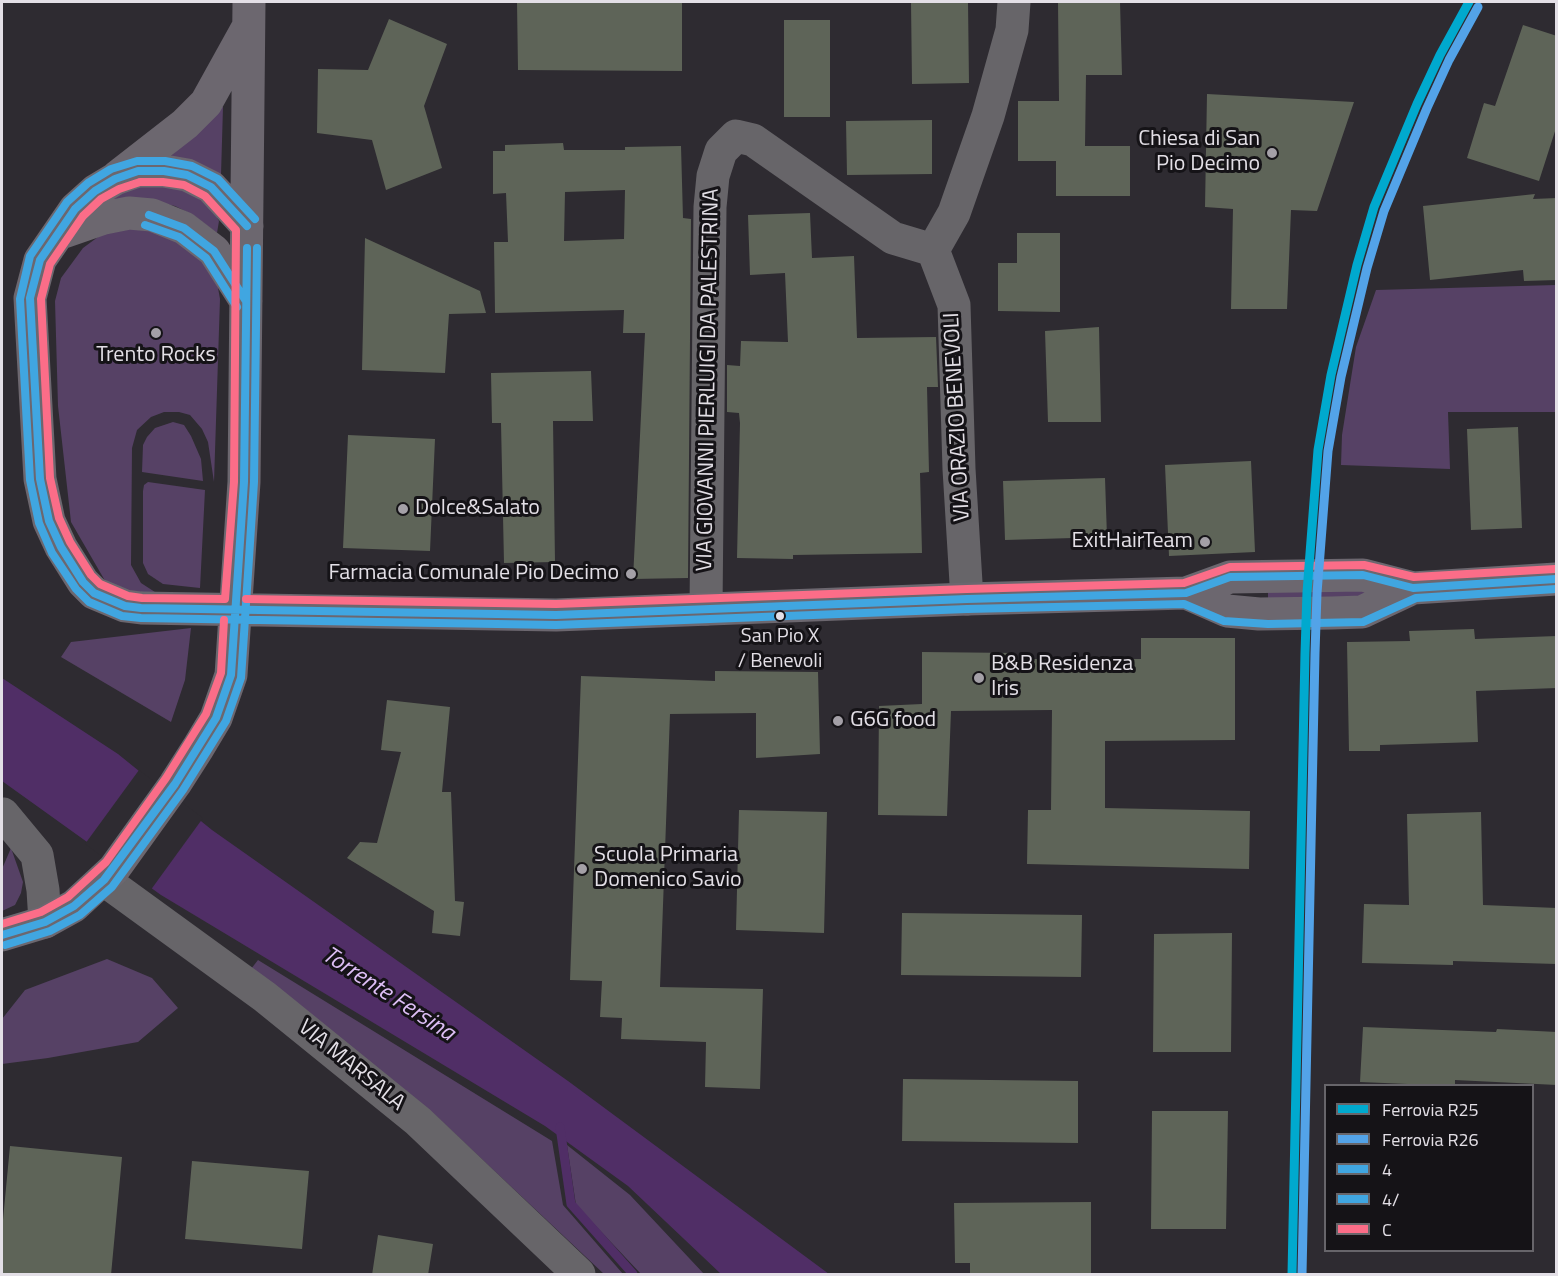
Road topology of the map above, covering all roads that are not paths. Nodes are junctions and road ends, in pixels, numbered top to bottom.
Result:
1 (1014, 2) edge
2 (249, 13) edge
3 (115, 179) junction
4 (247, 226) junction
5 (58, 234) junction
6 (933, 250) junction
7 (246, 301) junction
8 (1557, 579) edge
9 (967, 599) junction
10 (706, 609) junction
11 (3, 814) dead end
12 (109, 874) junction
13 (45, 922) junction
14 (2, 935) edge
15 (579, 1275) edge

1 - 6 street
2 - 3 street
2 - 4 street
3 - 4 street
3 - 5 street
4 - 7 street
5 - 7 street
5 - 10 street
6 - 9 street, VIA ORAZIO BENEVOLI
6 - 10 street, VIA GIOVANNI PIERLUIGI DA PALESTRINA
7 - 12 street
8 - 9 street
9 - 10 street
11 - 13 street
12 - 13 street
12 - 15 street, VIA MARSALA
13 - 14 street

